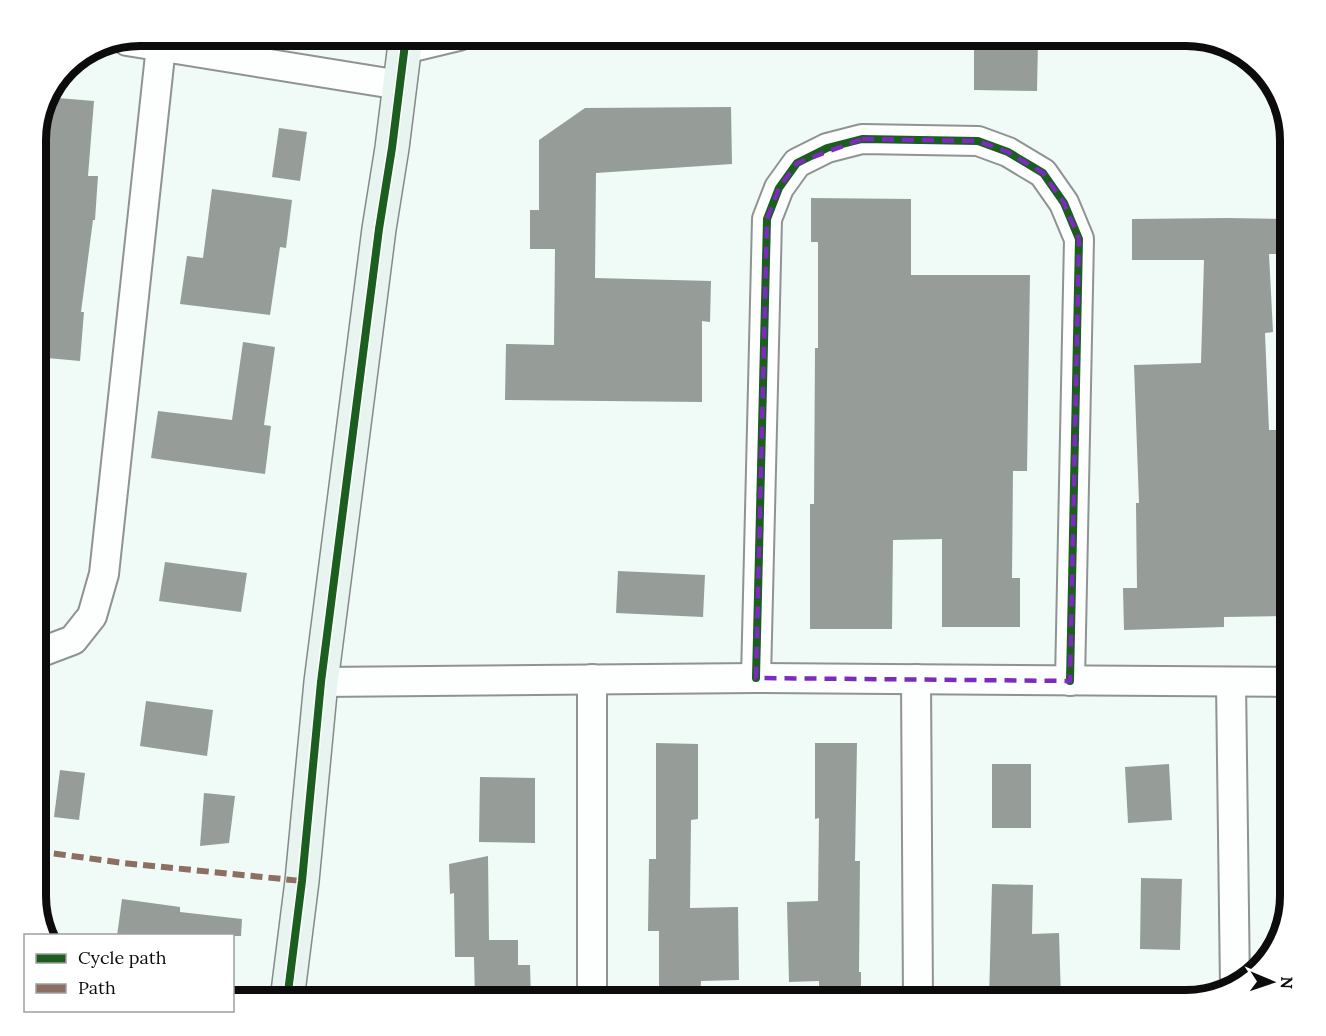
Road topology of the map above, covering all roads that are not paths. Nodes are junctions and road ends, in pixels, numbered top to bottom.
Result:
1 (161, 47) edge
2 (167, 47) edge
3 (404, 47) edge
4 (400, 85) junction
5 (47, 650) edge
6 (756, 678) junction
7 (592, 679) junction
8 (916, 680) junction
9 (1070, 681) junction
10 (321, 682) junction
11 (1231, 682) junction
12 (1280, 682) edge
13 (1235, 975) edge
14 (288, 990) edge
15 (592, 990) edge
16 (918, 990) edge

1 - 5 street
2 - 4 street
3 - 4 street
4 - 10 street
6 - 7 street
6 - 8 street
6 - 9 street
7 - 10 street
7 - 15 street
8 - 9 street
8 - 16 street
9 - 11 street
10 - 14 street
11 - 12 street
11 - 13 street

